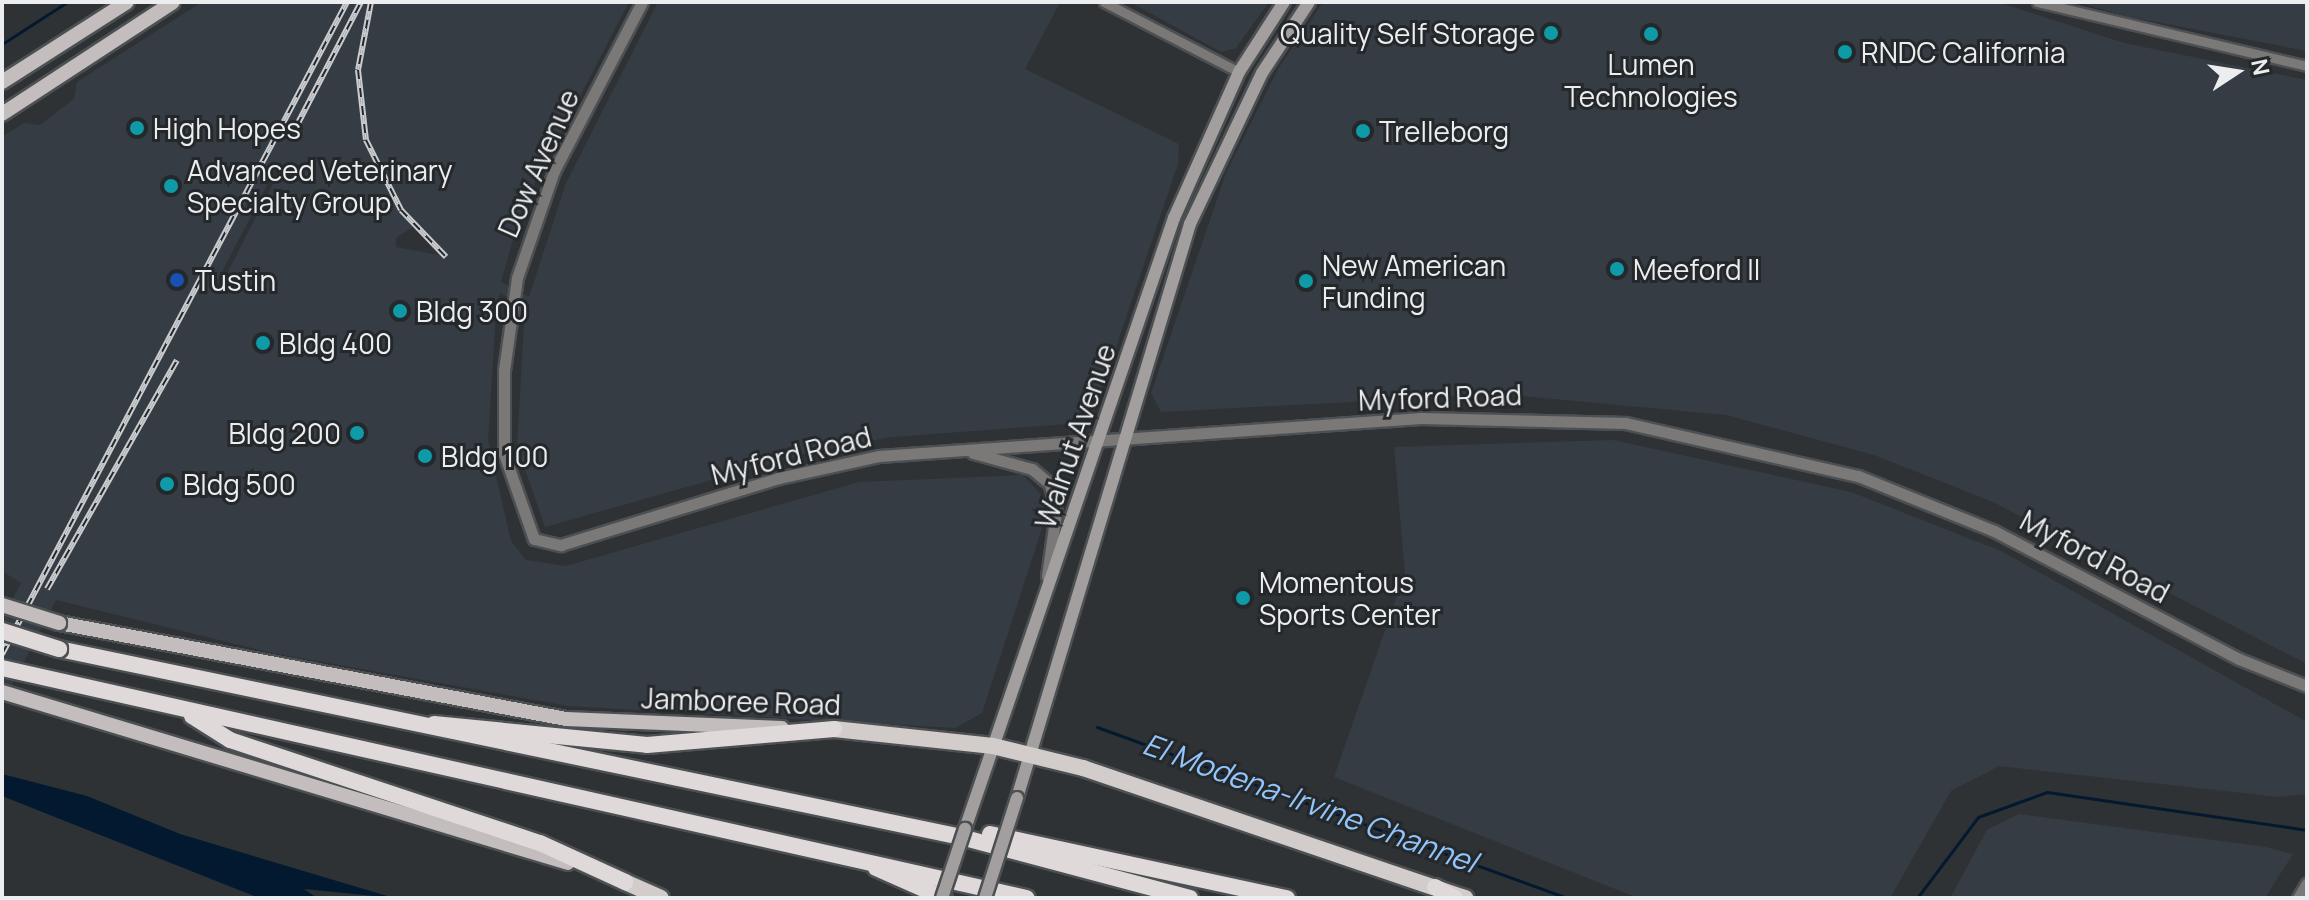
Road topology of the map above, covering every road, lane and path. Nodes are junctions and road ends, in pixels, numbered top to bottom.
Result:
1 (127, 2) edge
2 (173, 2) edge
3 (642, 2) edge
4 (1104, 2) edge
5 (1284, 2) edge
6 (1309, 2) edge
7 (2037, 2) edge
8 (28, 66) junction
9 (2307, 66) edge
10 (1239, 72) junction
11 (2, 82) edge
12 (43, 86) junction
13 (2, 114) edge
14 (1122, 438) junction
15 (1100, 439) junction
16 (965, 450) junction
17 (534, 539) joint
18 (2, 605) edge
19 (1040, 614) junction
20 (2, 631) edge
21 (2, 668) edge
22 (2307, 686) edge
23 (2, 692) edge
24 (180, 709) junction
25 (408, 724) junction
26 (834, 729) junction
27 (993, 746) junction
28 (1029, 754) junction
29 (857, 817) junction
30 (857, 858) junction
31 (625, 882) junction
32 (2307, 883) edge
33 (1435, 887) junction
34 (661, 898) edge
35 (943, 898) edge
36 (985, 898) edge
37 (1027, 898) edge
38 (1190, 898) edge
39 (1287, 898) edge
40 (1455, 898) edge
41 (1465, 898) edge
42 (2298, 898) edge

1 - 8 main road
2 - 12 main road
3 - 17 street, Dow Avenue
4 - 10 street
5 - 10 main road, Walnut Avenue
6 - 14 main road, Walnut Avenue
7 - 9 street
8 - 11 main road
8 - 12 main road
10 - 15 main road, Walnut Avenue
12 - 13 main road
14 - 15 street, Myford Road
14 - 22 street, Myford Road
14 - 28 main road, Walnut Avenue
15 - 16 street, Myford Road
15 - 19 main road, Walnut Avenue
16 - 17 street, Myford Road
16 - 19 street
18 - 26 main road, Jamboree Road, bridge
19 - 27 main road, Walnut Avenue
20 - 25 highway, bridge
21 - 24 highway
23 - 31 main road
24 - 30 highway
24 - 31 highway
25 - 26 highway
25 - 29 highway
26 - 27 highway, Jamboree Road
27 - 28 highway, Jamboree Road
27 - 35 main road, Walnut Avenue, bridge
28 - 33 highway, Jamboree Road
28 - 36 main road, Walnut Avenue, bridge
29 - 38 highway
29 - 39 highway
30 - 35 highway
30 - 37 highway
31 - 34 highway
32 - 42 street
33 - 40 highway
33 - 41 highway, Jamboree Road

